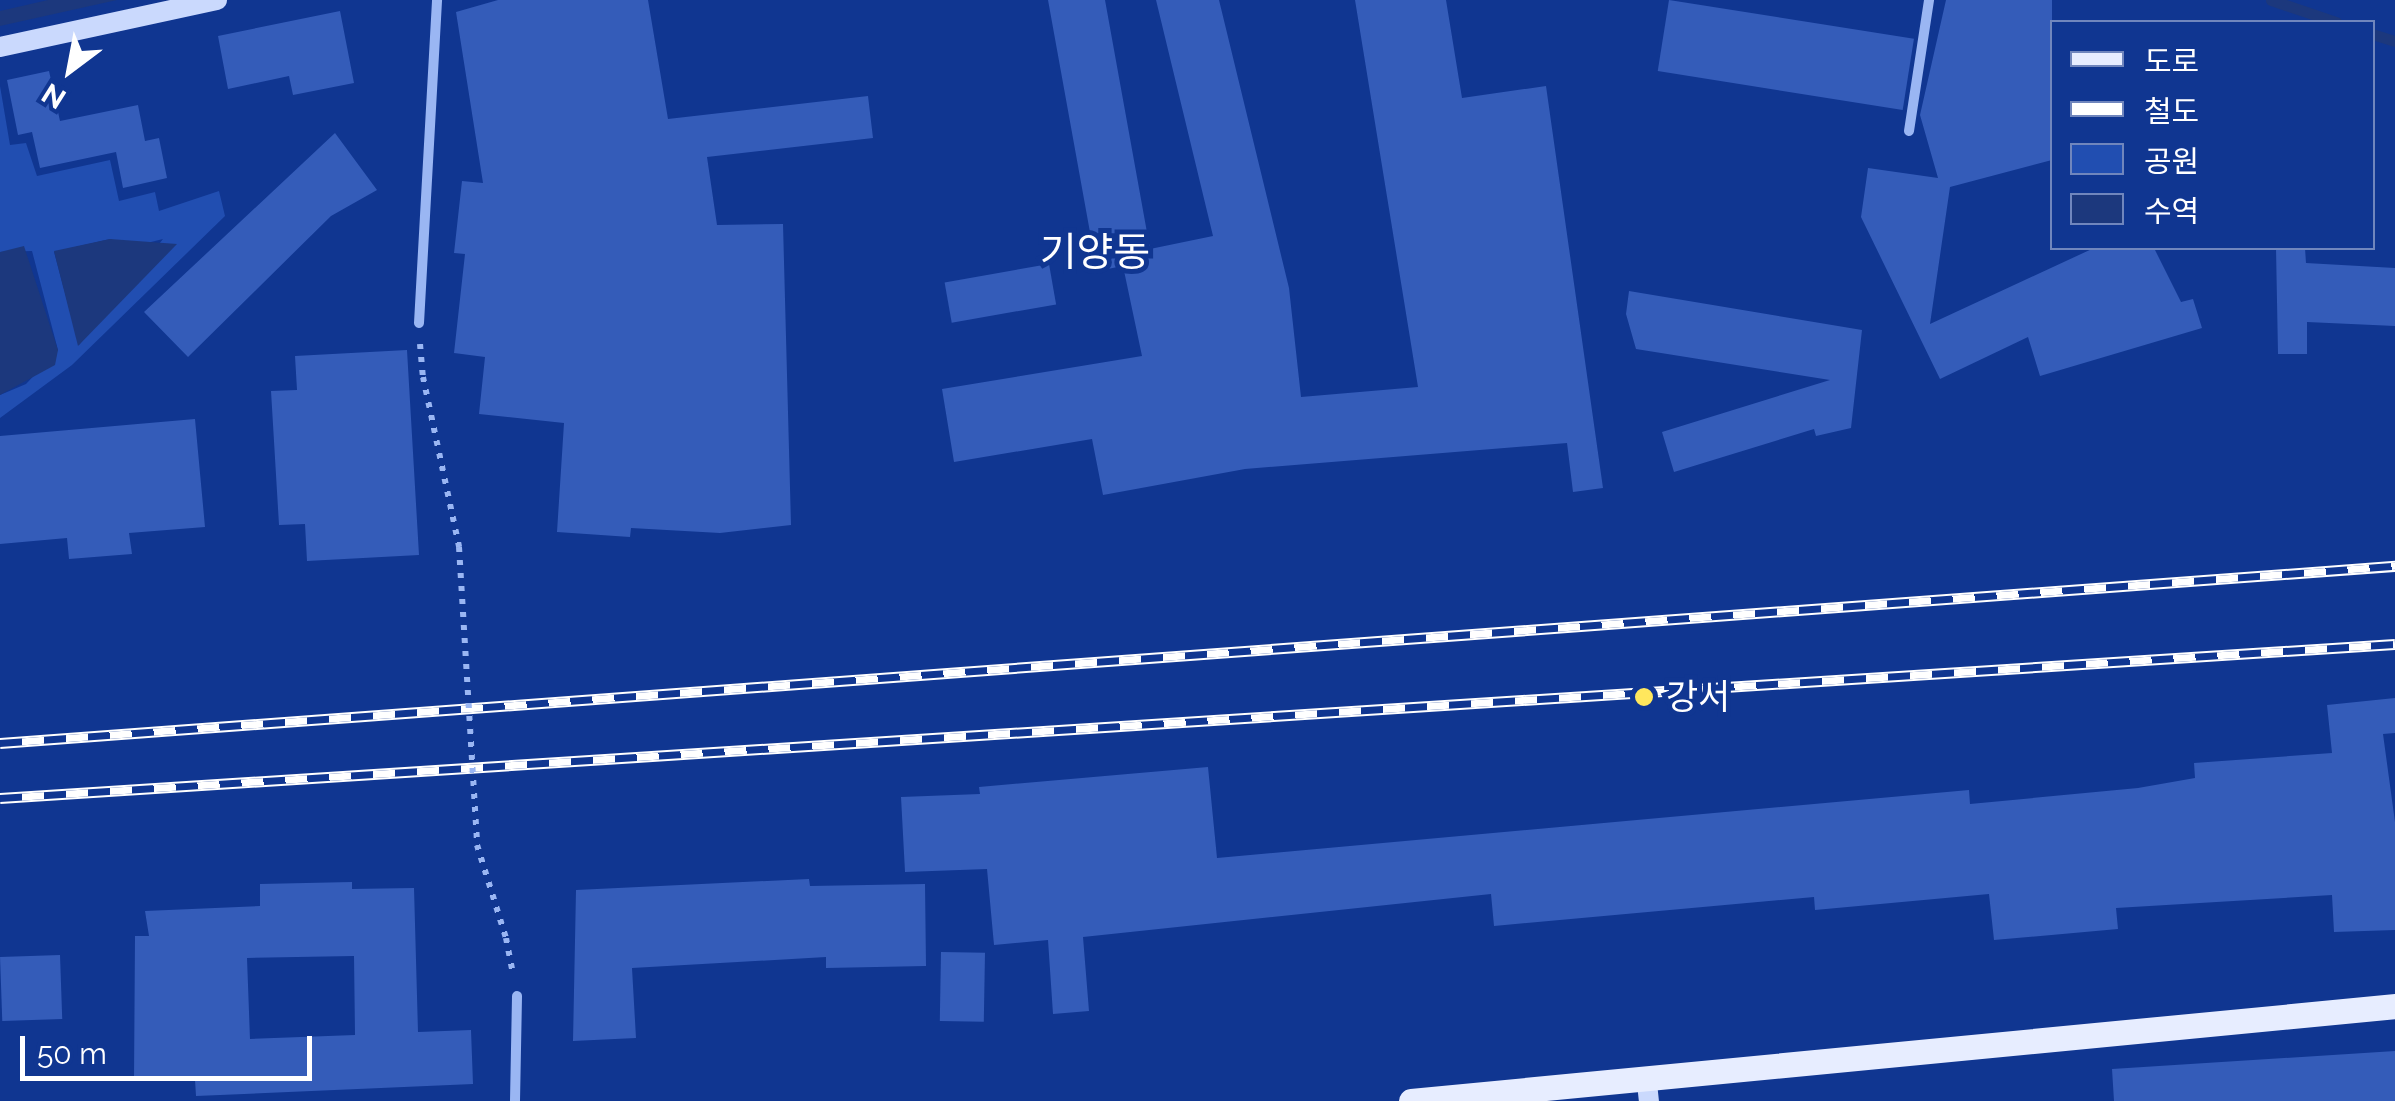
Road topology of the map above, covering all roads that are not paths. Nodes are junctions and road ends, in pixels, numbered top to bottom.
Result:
1 (217, 0) edge
2 (437, 0) edge
3 (1929, 0) edge
4 (0, 47) edge
5 (1909, 132) dead end
6 (419, 323) dead end
7 (517, 996) road end
8 (2395, 1006) edge
9 (1648, 1092) edge
10 (515, 1101) edge
11 (1412, 1101) edge

1 - 4 street
2 - 6 street
3 - 5 street
7 - 10 street
8 - 9 main road
9 - 11 main road

